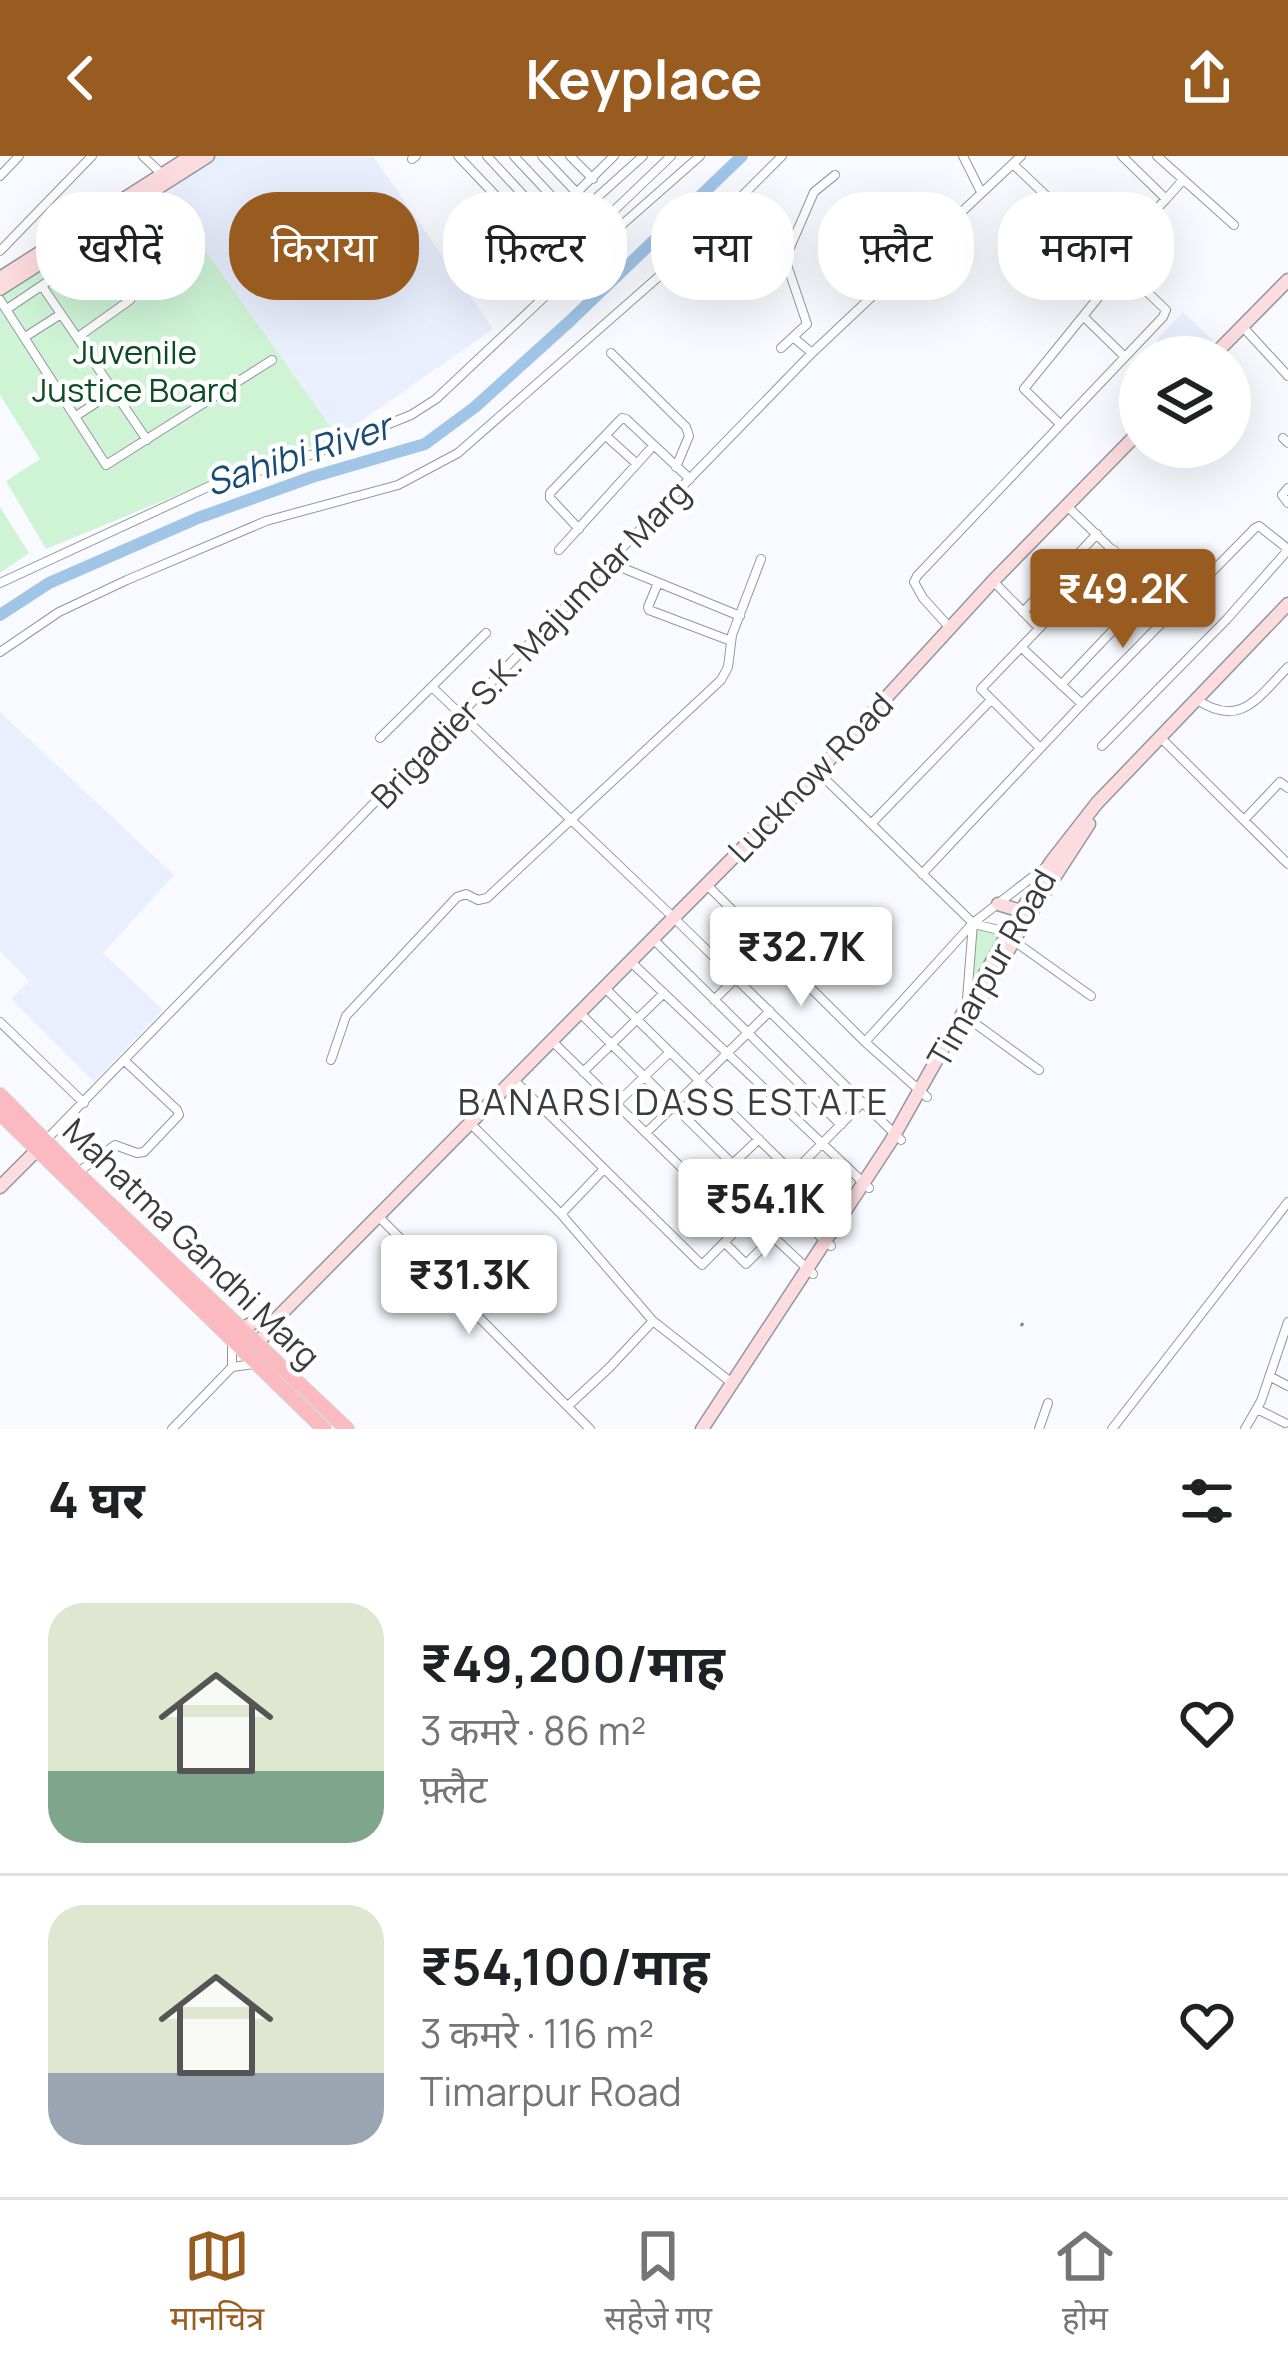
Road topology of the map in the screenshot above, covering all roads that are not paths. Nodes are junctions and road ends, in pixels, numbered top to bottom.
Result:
1 (19, 156) edge
2 (92, 156) edge
3 (142, 156) edge
4 (191, 156) edge
5 (208, 156) edge
6 (458, 156) edge
7 (487, 156) edge
8 (514, 156) edge
9 (542, 156) edge
10 (571, 156) edge
11 (614, 156) edge
12 (643, 156) edge
13 (671, 156) edge
14 (700, 156) edge
15 (782, 156) edge
16 (963, 156) edge
17 (1021, 156) edge
18 (1122, 156) edge
19 (1157, 156) edge
20 (1013, 164) junction
21 (835, 175) dead end
22 (0, 176) edge
23 (166, 178) junction
24 (592, 179) junction
25 (1183, 180) junction
26 (492, 192) edge
27 (520, 192) edge
28 (548, 192) edge
29 (576, 192) edge
30 (578, 192) edge
31 (603, 192) edge
32 (982, 192) junction
33 (1043, 192) edge
34 (1159, 192) edge
35 (1172, 192) edge
36 (627, 198) edge
37 (1234, 226) dead end
38 (0, 251) edge
39 (0, 278) edge
40 (1288, 280) edge
41 (0, 289) edge
42 (36, 290) edge
43 (0, 300) edge
44 (52, 300) edge
45 (130, 300) edge
46 (1098, 300) edge
47 (1156, 300) edge
48 (8, 309) junction
49 (62, 314) junction
50 (1084, 317) junction
51 (1242, 326) junction
52 (1142, 336) edge
53 (1232, 336) edge
54 (78, 337) junction
55 (25, 338) junction
56 (794, 338) junction
57 (782, 347) dead end
58 (1119, 351) edge
59 (611, 352) dead end
60 (812, 353) junction
61 (272, 360) dead end
62 (1119, 361) edge
63 (1288, 376) edge
64 (114, 391) junction
65 (76, 416) junction
66 (1060, 424) junction
67 (606, 436) junction
68 (147, 440) junction
69 (653, 446) junction
70 (1119, 452) edge
71 (637, 464) junction
72 (676, 466) junction
73 (690, 479) junction
74 (1288, 488) edge
75 (1288, 503) edge
76 (1066, 506) junction
77 (579, 529) junction
78 (1097, 534) junction
79 (560, 550) dead end
80 (1114, 550) junction
81 (1288, 550) edge
82 (761, 559) dead end
83 (608, 562) junction
84 (993, 581) junction
85 (0, 583) edge
86 (658, 583) junction
87 (1153, 588) junction
88 (1288, 608) edge
89 (1175, 611) junction
90 (1023, 612) junction
91 (740, 616) junction
92 (950, 628) junction
93 (1039, 628) junction
94 (486, 633) dead end
95 (731, 641) junction
96 (1021, 647) junction
97 (0, 652) edge
98 (1288, 667) edge
99 (1061, 685) junction
100 (432, 687) junction
101 (991, 700) junction
102 (1199, 702) junction
103 (1082, 704) junction
104 (460, 715) junction
105 (380, 737) dead end
106 (1162, 739) junction
107 (1102, 746) dead end
108 (1040, 748) junction
109 (818, 772) junction
110 (1288, 788) edge
111 (1244, 820) junction
112 (571, 821) junction
113 (871, 824) junction
114 (1051, 862) junction
115 (1288, 864) edge
116 (922, 874) junction
117 (707, 885) junction
118 (998, 904) junction
119 (1021, 911) junction
120 (674, 918) junction
121 (973, 923) junction
122 (1013, 936) junction
123 (653, 939) junction
124 (631, 962) junction
125 (736, 978) junction
126 (604, 988) junction
127 (664, 993) junction
128 (1091, 996) dead end
129 (714, 1000) junction
130 (770, 1010) junction
131 (968, 1012) junction
132 (580, 1013) junction
133 (637, 1020) junction
134 (0, 1022) edge
135 (747, 1032) junction
136 (552, 1041) junction
137 (865, 1042) junction
138 (611, 1044) junction
139 (670, 1052) junction
140 (726, 1052) junction
141 (331, 1060) dead end
142 (125, 1061) junction
143 (1039, 1070) dead end
144 (583, 1072) junction
145 (644, 1077) junction
146 (513, 1079) junction
147 (698, 1080) junction
148 (924, 1094) junction
149 (0, 1095) edge
150 (85, 1103) junction
151 (862, 1103) junction
152 (616, 1104) junction
153 (673, 1106) junction
154 (0, 1113) edge
155 (470, 1123) junction
156 (841, 1125) junction
157 (646, 1133) junction
158 (898, 1137) junction
159 (759, 1139) junction
160 (42, 1144) junction
161 (822, 1144) junction
162 (840, 1162) junction
163 (733, 1165) junction
164 (604, 1169) junction
165 (77, 1173) junction
166 (793, 1173) junction
167 (0, 1186) edge
168 (866, 1186) junction
169 (705, 1190) junction
170 (768, 1199) junction
171 (1288, 1202) edge
172 (791, 1211) junction
173 (561, 1214) junction
174 (377, 1215) junction
175 (751, 1216) junction
176 (741, 1226) junction
177 (770, 1236) junction
178 (725, 1243) junction
179 (828, 1244) junction
180 (150, 1251) junction
181 (810, 1271) junction
182 (653, 1321) junction
183 (1288, 1322) edge
184 (272, 1323) junction
185 (236, 1336) junction
186 (258, 1345) junction
187 (255, 1364) junction
188 (232, 1367) junction
189 (1271, 1377) junction
190 (735, 1386) junction
191 (1288, 1386) edge
192 (1048, 1403) dead end
193 (568, 1406) junction
194 (1257, 1409) junction
195 (1285, 1423) edge
196 (1249, 1428) edge
197 (172, 1429) edge
198 (324, 1429) edge
199 (347, 1429) edge
200 (590, 1429) edge
201 (703, 1429) edge
202 (712, 1429) edge
203 (1039, 1429) edge
204 (1112, 1429) edge

1 - 22 street
2 - 38 street
3 - 23 street
4 - 23 street
5 - 23 street
6 - 26 street
7 - 27 street
8 - 28 street
9 - 29 street
10 - 24 street
11 - 24 street
12 - 31 street
13 - 36 street
14 - 85 street
15 - 97 street
16 - 32 street
17 - 20 street, Brigadier S.K. Majumdar Marg
18 - 34 street
19 - 25 street
20 - 32 street, Brigadier S.K. Majumdar Marg
20 - 33 street
21 - 56 street
23 - 39 street
23 - 41 street
24 - 30 street
25 - 35 street
25 - 37 street
32 - 60 street, Brigadier S.K. Majumdar Marg
40 - 51 street
42 - 48 street
43 - 48 street
44 - 49 street
45 - 54 street
46 - 50 street
47 - 52 street
48 - 55 street
49 - 54 street
49 - 55 street
50 - 58 street
50 - 66 street
51 - 53 street
51 - 63 street
54 - 64 street
55 - 65 street
56 - 57 street
56 - 60 street
59 - 72 street
60 - 73 street, Brigadier S.K. Majumdar Marg
61 - 68 street
62 - 66 street
64 - 65 street
64 - 68 street
65 - 68 street
66 - 92 street
67 - 69 street
67 - 71 street
67 - 77 street
69 - 71 street
69 - 72 street
70 - 76 street, Lucknow Road
71 - 77 street
72 - 73 street
73 - 83 street, Brigadier S.K. Majumdar Marg
74 - 75 street
76 - 78 street
76 - 84 street, Lucknow Road
77 - 79 street
78 - 80 street
78 - 90 street
80 - 87 street
80 - 93 street
81 - 89 street
81 - 107 street
82 - 91 street
83 - 86 street
83 - 104 street, Brigadier S.K. Majumdar Marg
84 - 90 street
84 - 92 street, Lucknow Road
86 - 91 street
86 - 95 street
87 - 89 street
87 - 99 street
88 - 102 street, Timarpur Road
89 - 103 street
90 - 93 street
91 - 95 street
92 - 109 street, Lucknow Road
93 - 96 street
94 - 100 street
95 - 112 street
96 - 99 street
96 - 101 street
98 - 102 street
99 - 103 street
100 - 104 street
100 - 105 street
101 - 108 street
101 - 113 street
102 - 106 street, Timarpur Road
103 - 108 street
104 - 112 street
104 - 142 street, Brigadier S.K. Majumdar Marg
106 - 111 street
106 - 114 street, Timarpur Road
106 - 122 street, Timarpur Road
108 - 116 street
109 - 113 street
109 - 117 street, Lucknow Road
110 - 111 street
111 - 115 street
112 - 120 street
112 - 141 street
113 - 116 street
114 - 118 street
114 - 119 street, Timarpur Road
116 - 121 street
117 - 120 street, Lucknow Road
117 - 137 street
118 - 119 street
118 - 121 street
119 - 122 street, Timarpur Road
120 - 123 street, Lucknow Road
120 - 125 street
121 - 122 street
121 - 131 street
121 - 137 street
122 - 128 street
122 - 131 street, Timarpur Road
123 - 124 street, Lucknow Road
123 - 129 street
124 - 126 street, Lucknow Road
124 - 127 street
125 - 129 street
125 - 130 street
126 - 132 street, Lucknow Road
126 - 133 street
127 - 133 street
127 - 140 street
129 - 135 street
130 - 135 street
130 - 151 street
131 - 143 street
131 - 148 street, Timarpur Road
132 - 136 street, Lucknow Road
132 - 138 street
133 - 138 street
133 - 139 street
134 - 150 street
135 - 140 street
135 - 156 street
136 - 144 street
136 - 146 street, Lucknow Road
137 - 148 street
138 - 144 street
138 - 145 street
139 - 145 street
139 - 147 street
140 - 147 street
140 - 161 street
142 - 150 street, Brigadier S.K. Majumdar Marg
142 - 165 street
144 - 152 street
145 - 152 street
145 - 153 street
146 - 155 street, Lucknow Road
146 - 164 street
147 - 153 street
147 - 159 street
148 - 158 street, Timarpur Road
149 - 160 main road, Mahatma Gandhi Marg
150 - 160 street, Brigadier S.K. Majumdar Marg
151 - 156 street
151 - 158 street
152 - 157 street
153 - 157 street
153 - 163 street
154 - 160 main road, Mahatma Gandhi Marg
155 - 173 street
155 - 174 street, Lucknow Road
156 - 161 street
157 - 169 street
158 - 168 street, Timarpur Road
159 - 163 street
159 - 166 street
160 - 165 main road, Mahatma Gandhi Marg
160 - 167 street
160 - 180 main road, Mahatma Gandhi Marg
161 - 162 street
161 - 166 street
162 - 168 street
162 - 172 street
163 - 169 street
163 - 170 street
164 - 173 street
164 - 178 street
165 - 180 main road, Mahatma Gandhi Marg
166 - 170 street
168 - 179 street, Timarpur Road
169 - 176 street
170 - 175 street
171 - 204 street
172 - 177 street
172 - 179 street
173 - 182 street
174 - 184 street, Lucknow Road
174 - 193 street
175 - 176 street
175 - 177 street
176 - 178 street
177 - 178 street
177 - 181 street
179 - 181 street, Timarpur Road
180 - 185 main road, Mahatma Gandhi Marg
181 - 190 street, Timarpur Road
182 - 190 street
182 - 193 street
183 - 189 street
184 - 185 street
184 - 186 street, Lucknow Road
185 - 186 main road, Mahatma Gandhi Marg
185 - 187 main road, Mahatma Gandhi Marg
185 - 188 street
186 - 199 main road, Mahatma Gandhi Marg
187 - 188 street
187 - 198 main road, Mahatma Gandhi Marg
188 - 197 street
189 - 191 street
189 - 194 street
190 - 201 street, Timarpur Road
190 - 202 street, Timarpur Road
192 - 203 street
193 - 200 street
194 - 195 street
194 - 196 street

